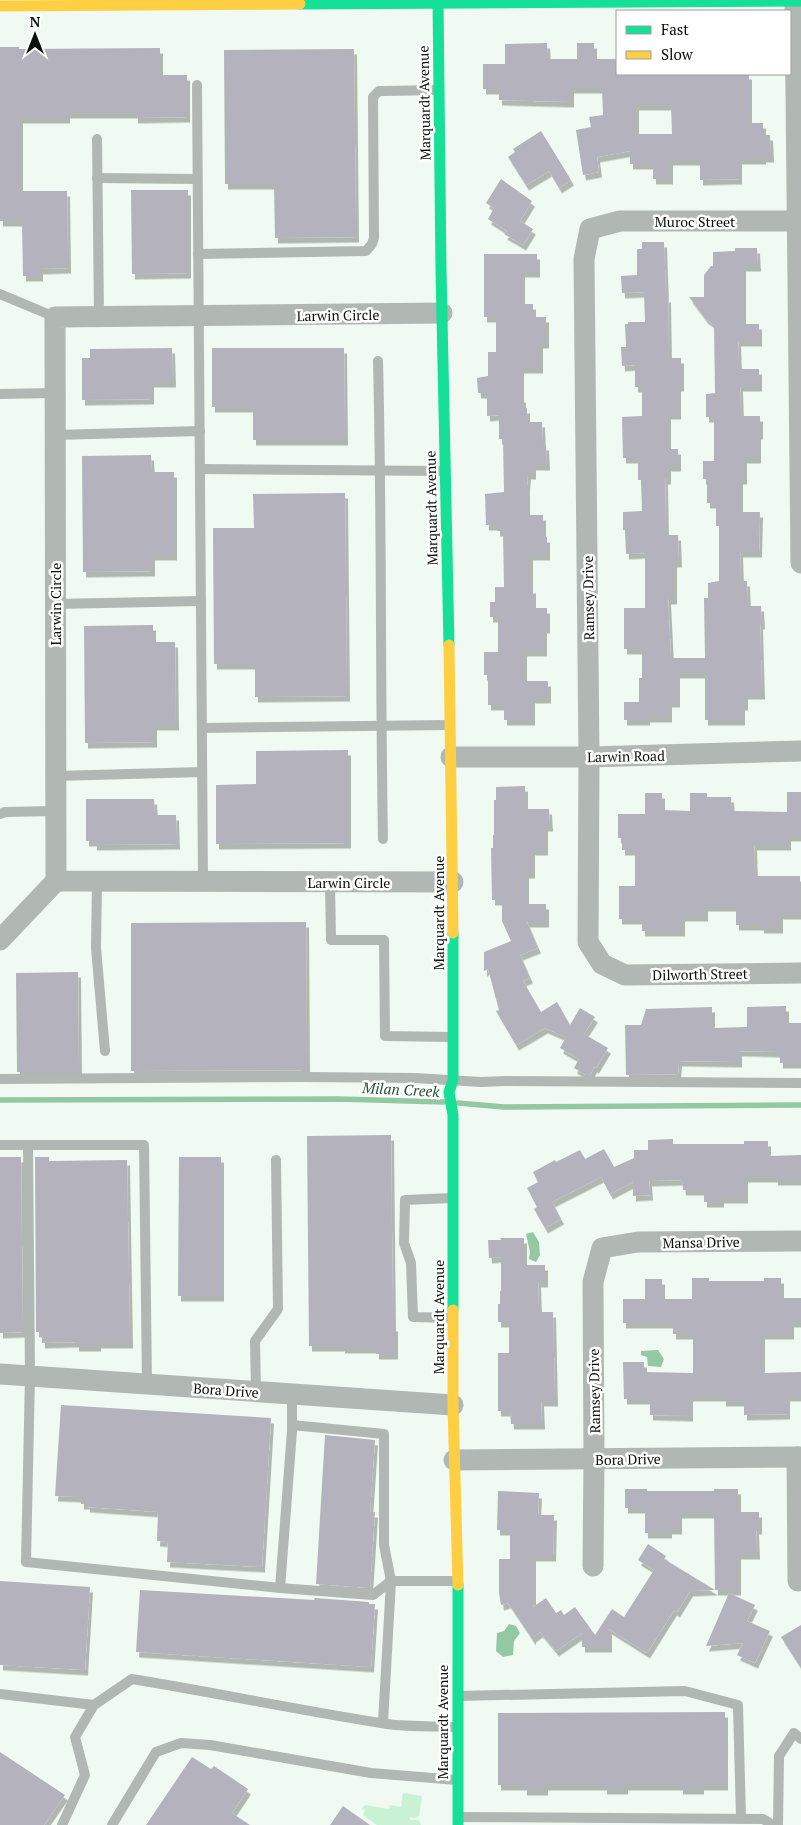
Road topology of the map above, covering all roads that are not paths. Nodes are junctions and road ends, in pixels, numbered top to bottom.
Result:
1 (797, 1) edge
2 (438, 2) edge
3 (34, 3) edge
4 (0, 6) edge
5 (196, 85) dead end
6 (438, 90) junction
7 (97, 139) dead end
8 (97, 178) junction
9 (196, 178) junction
10 (799, 221) edge
11 (590, 229) joint
12 (198, 254) junction
13 (0, 294) edge
14 (442, 314) junction
15 (200, 316) junction
16 (98, 317) junction
17 (55, 318) junction
18 (378, 361) dead end
19 (55, 393) junction
20 (0, 394) edge
21 (200, 431) junction
22 (55, 435) junction
23 (201, 469) junction
24 (380, 471) junction
25 (445, 471) junction
26 (801, 563) edge
27 (201, 601) junction
28 (55, 604) junction
29 (450, 725) junction
30 (380, 726) junction
31 (202, 728) junction
32 (801, 752) edge
33 (451, 757) junction
34 (589, 757) junction
35 (202, 772) junction
36 (56, 776) junction
37 (56, 811) junction
38 (0, 814) edge
39 (382, 839) dead end
40 (56, 882) junction
41 (97, 882) junction
42 (203, 882) junction
43 (330, 882) junction
44 (453, 882) junction
45 (0, 940) edge
46 (602, 964) joint
47 (801, 973) edge
48 (454, 1038) junction
49 (105, 1051) dead end
50 (0, 1079) edge
51 (801, 1083) edge
52 (451, 1086) junction
53 (0, 1145) edge
54 (28, 1145) junction
55 (276, 1160) dead end
56 (453, 1198) junction
57 (801, 1241) edge
58 (602, 1248) joint
59 (453, 1318) junction
60 (0, 1374) edge
61 (30, 1376) junction
62 (147, 1384) junction
63 (256, 1392) junction
64 (292, 1394) junction
65 (453, 1405) junction
66 (292, 1425) junction
67 (799, 1457) edge
68 (454, 1460) junction
69 (594, 1460) junction
70 (593, 1566) dead end
71 (391, 1581) junction
72 (458, 1581) junction
73 (798, 1581) dead end
74 (280, 1588) junction
75 (0, 1694) edge
76 (457, 1696) junction
77 (94, 1705) junction
78 (382, 1723) junction
79 (457, 1727) junction
80 (801, 1739) edge
81 (457, 1780) junction
82 (741, 1818) junction
83 (458, 1821) edge
84 (62, 1825) edge
85 (112, 1825) edge
86 (773, 1825) edge
87 (778, 1825) edge

1 - 2 street
1 - 10 street
2 - 3 street
2 - 6 street, Marquardt Avenue
3 - 4 street
5 - 9 lane
6 - 12 lane
6 - 14 street, Marquardt Avenue
7 - 8 lane
8 - 9 lane
8 - 16 lane
9 - 12 lane
10 - 11 street, Muroc Street
10 - 26 street
11 - 34 street, Ramsey Drive
12 - 15 lane
13 - 17 lane
14 - 15 street, Larwin Circle
14 - 25 street, Marquardt Avenue
15 - 16 street, Larwin Circle
15 - 21 lane
16 - 17 street, Larwin Circle
17 - 19 street, Larwin Circle
18 - 24 lane
19 - 20 lane
19 - 22 street, Larwin Circle
21 - 22 lane
21 - 23 lane
22 - 28 street, Larwin Circle
23 - 24 lane
23 - 27 lane
24 - 25 lane
24 - 30 lane
25 - 29 street, Marquardt Avenue
27 - 28 lane
27 - 31 lane
28 - 36 street, Larwin Circle
29 - 30 lane
29 - 33 street, Marquardt Avenue
30 - 31 lane
30 - 39 lane
31 - 35 lane
32 - 34 street, Larwin Road
33 - 34 street, Larwin Road
33 - 44 street, Marquardt Avenue
34 - 46 street, Ramsey Drive
35 - 36 lane
35 - 42 lane
36 - 37 street, Larwin Circle
37 - 38 lane
37 - 40 street, Larwin Circle
40 - 41 street, Larwin Circle
40 - 45 street
41 - 42 street, Larwin Circle
41 - 49 lane
42 - 43 street, Larwin Circle
43 - 44 street, Larwin Circle
43 - 48 lane
44 - 48 street, Marquardt Avenue
46 - 47 street, Dilworth Street
48 - 52 street, Marquardt Avenue
50 - 52 lane
51 - 52 lane
52 - 56 street, Marquardt Avenue
53 - 54 lane
54 - 61 lane
54 - 62 lane
55 - 63 lane
56 - 59 street, Marquardt Avenue
56 - 59 lane
57 - 58 street, Mansa Drive
58 - 69 street, Ramsey Drive
59 - 65 street, Marquardt Avenue
60 - 61 street, Bora Drive
61 - 62 street, Bora Drive
61 - 74 lane
62 - 63 street, Bora Drive
63 - 64 street, Bora Drive
64 - 65 street, Bora Drive
64 - 66 lane
65 - 68 street, Marquardt Avenue
66 - 71 lane
66 - 74 lane
67 - 69 street, Bora Drive
67 - 73 street
68 - 69 street, Bora Drive
68 - 72 street, Marquardt Avenue
69 - 70 street, Ramsey Drive
71 - 72 lane
71 - 74 lane
71 - 78 lane
72 - 76 street, Marquardt Avenue
75 - 77 lane
76 - 79 street, Marquardt Avenue
76 - 82 lane
77 - 78 lane
77 - 84 lane
78 - 79 lane
79 - 81 street, Marquardt Avenue
80 - 87 lane
81 - 83 street, Marquardt Avenue
81 - 85 lane
82 - 83 lane
82 - 86 lane

